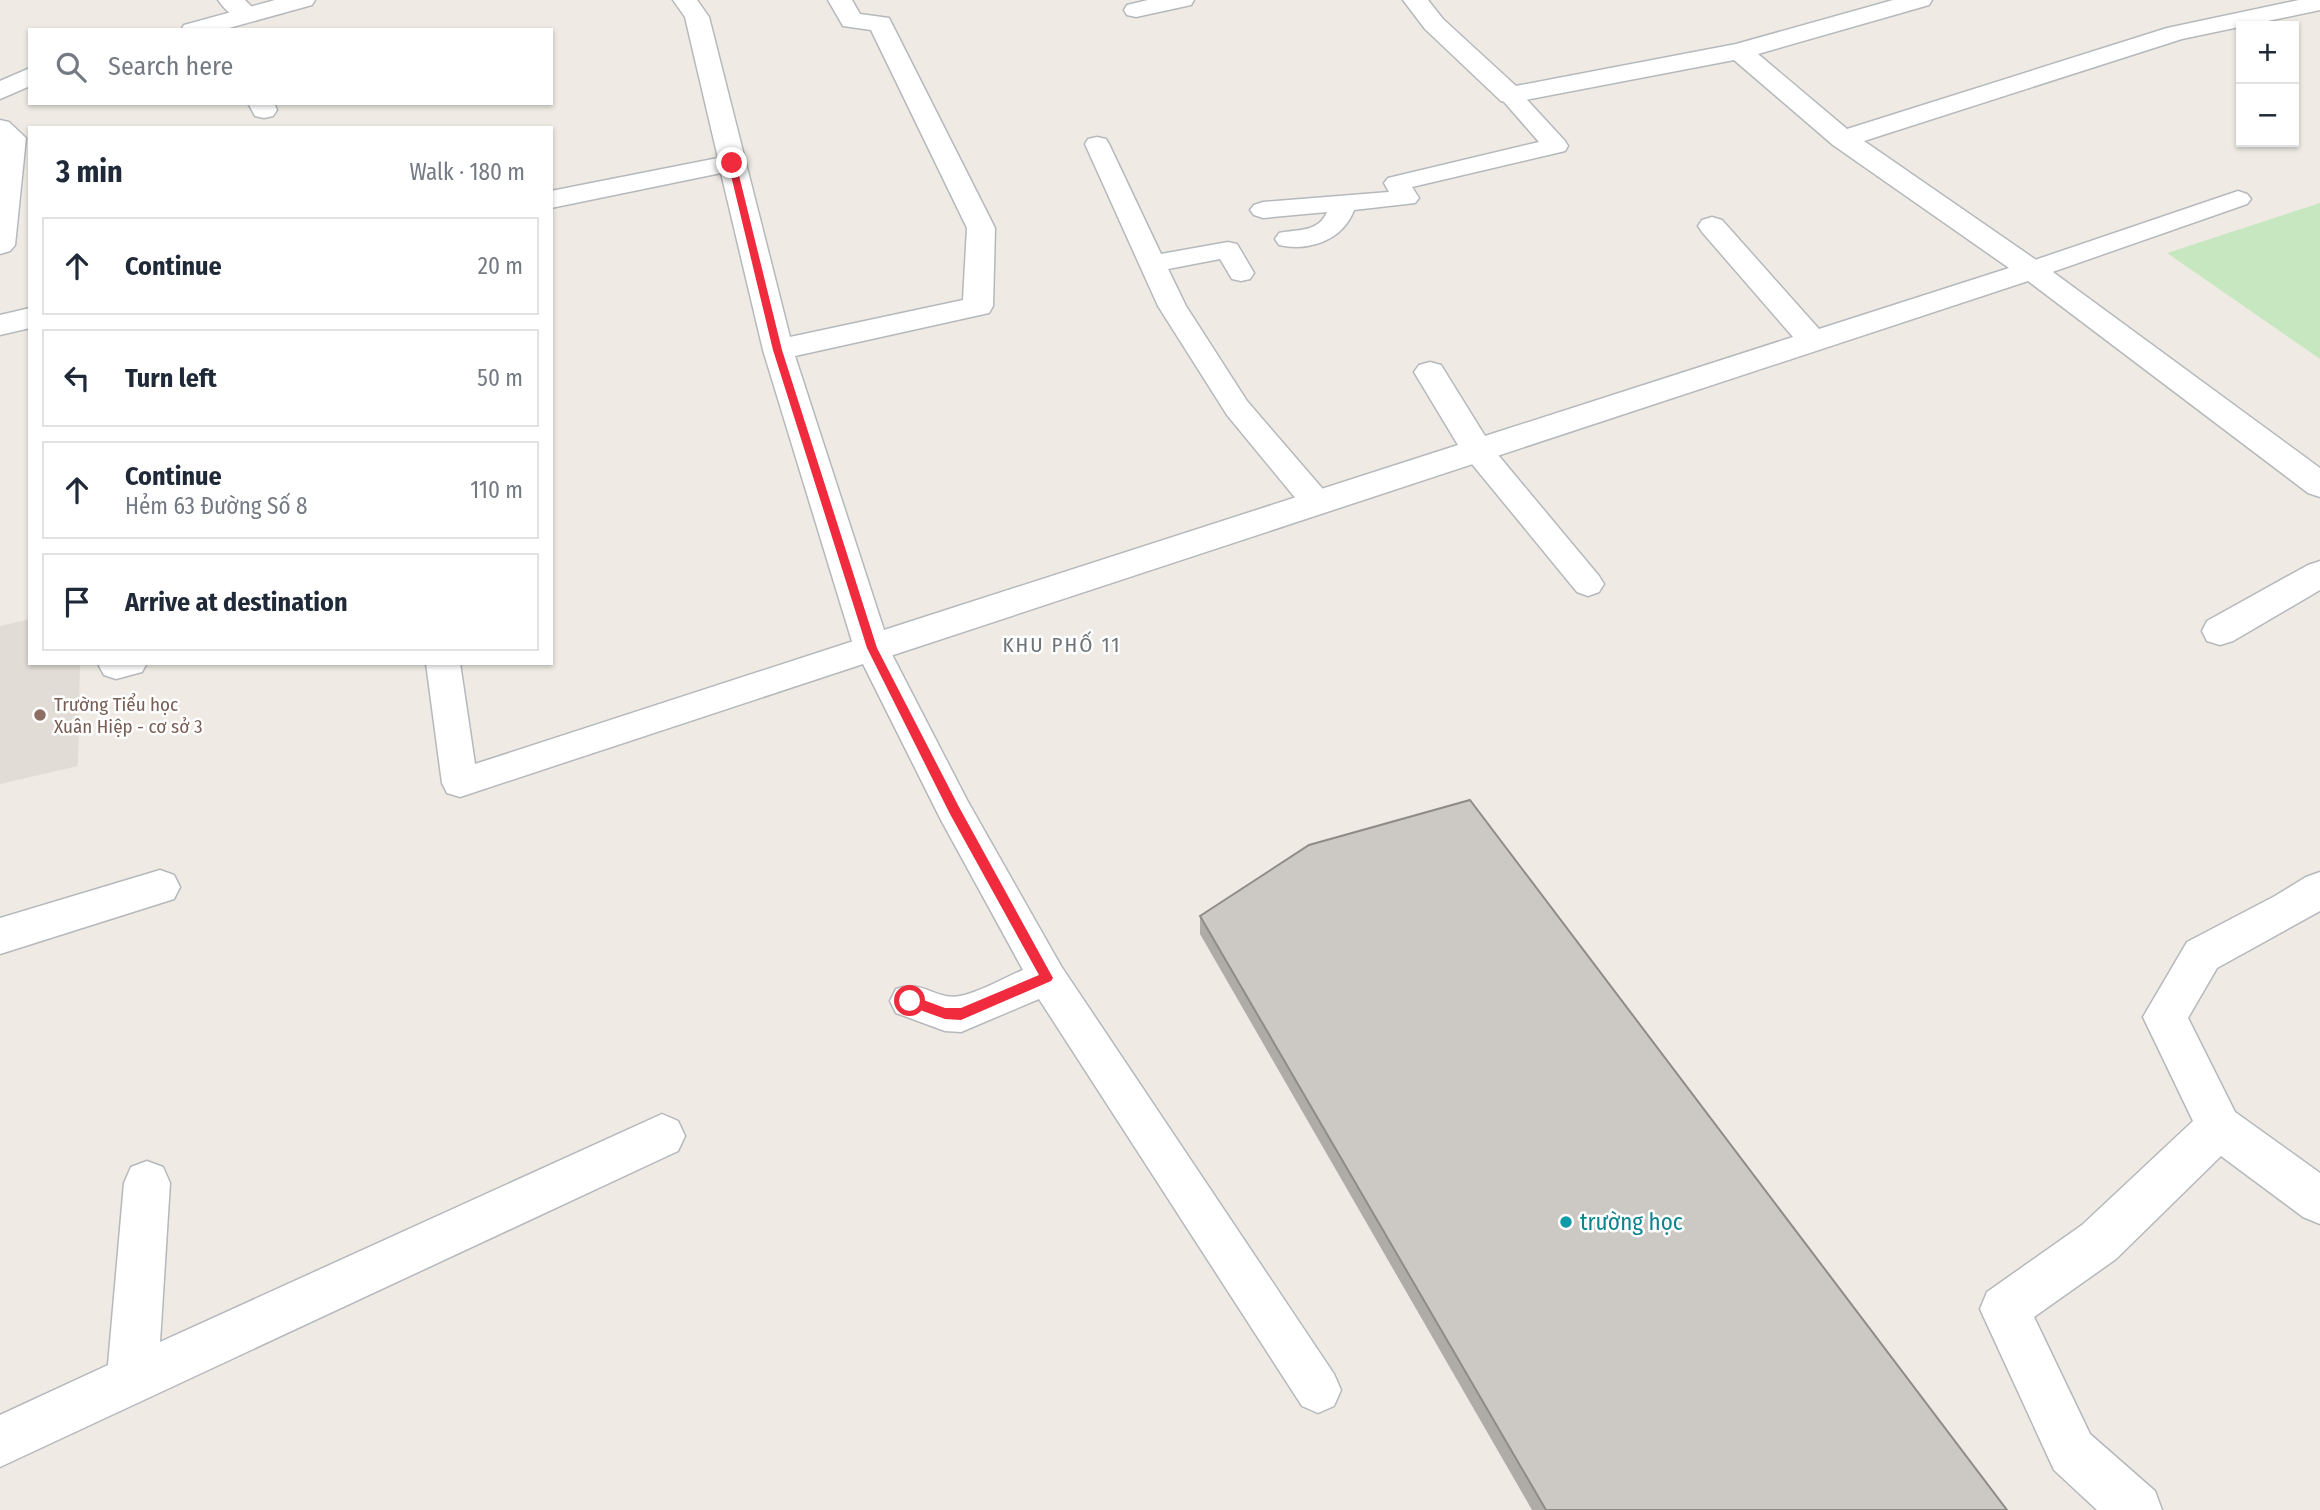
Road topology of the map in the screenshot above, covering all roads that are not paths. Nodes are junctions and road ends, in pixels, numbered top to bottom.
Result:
1 (303, 0) edge
2 (685, 0) edge
3 (840, 0) edge
4 (1182, 0) edge
5 (1415, 0) edge
6 (1920, 0) edge
7 (2320, 3) edge
8 (239, 8) edge
9 (1136, 10) dead end
10 (210, 28) edge
11 (1739, 51) junction
12 (1510, 95) junction
13 (0, 128) edge
14 (1843, 139) junction
15 (1097, 144) dead end
16 (732, 163) junction
17 (2238, 199) dead end
18 (553, 200) edge
19 (1343, 203) junction
20 (1263, 210) dead end
21 (1712, 226) dead end
22 (1288, 239) dead end
23 (0, 245) edge
24 (1151, 264) junction
25 (2032, 270) junction
26 (1241, 273) dead end
27 (28, 319) edge
28 (0, 326) edge
29 (1813, 341) junction
30 (778, 350) junction
31 (1430, 372) dead end
32 (1478, 451) junction
33 (2320, 485) edge
34 (1317, 503) junction
35 (2320, 575) edge
36 (1588, 584) dead end
37 (2220, 631) dead end
38 (872, 648) junction
39 (443, 665) edge
40 (160, 887) dead end
41 (2320, 889) edge
42 (0, 936) edge
43 (1047, 978) junction
44 (910, 1001) dead end
45 (2219, 1127) junction
46 (662, 1136) dead end
47 (146, 1183) dead end
48 (2320, 1201) edge
49 (132, 1380) junction
50 (1318, 1390) dead end
51 (0, 1441) edge
52 (2136, 1510) edge

1 - 8 street
2 - 16 street
3 - 30 street
4 - 9 street
5 - 12 street
6 - 11 street
7 - 14 street
8 - 10 street
11 - 12 street
11 - 14 street
12 - 19 lane
13 - 23 street
14 - 25 street
15 - 24 lane
16 - 18 street
16 - 30 street
17 - 25 lane
19 - 20 lane
19 - 22 lane
21 - 29 street
24 - 26 lane
24 - 34 lane
25 - 29 street
25 - 33 street
27 - 28 street
29 - 32 street
30 - 38 street
31 - 32 street
32 - 34 street
32 - 36 lane
34 - 38 street
35 - 37 street
38 - 39 lane
38 - 43 lane
40 - 42 street
41 - 45 street
43 - 44 lane
43 - 50 lane
45 - 48 street
45 - 52 street
46 - 49 street
47 - 49 street
49 - 51 street

